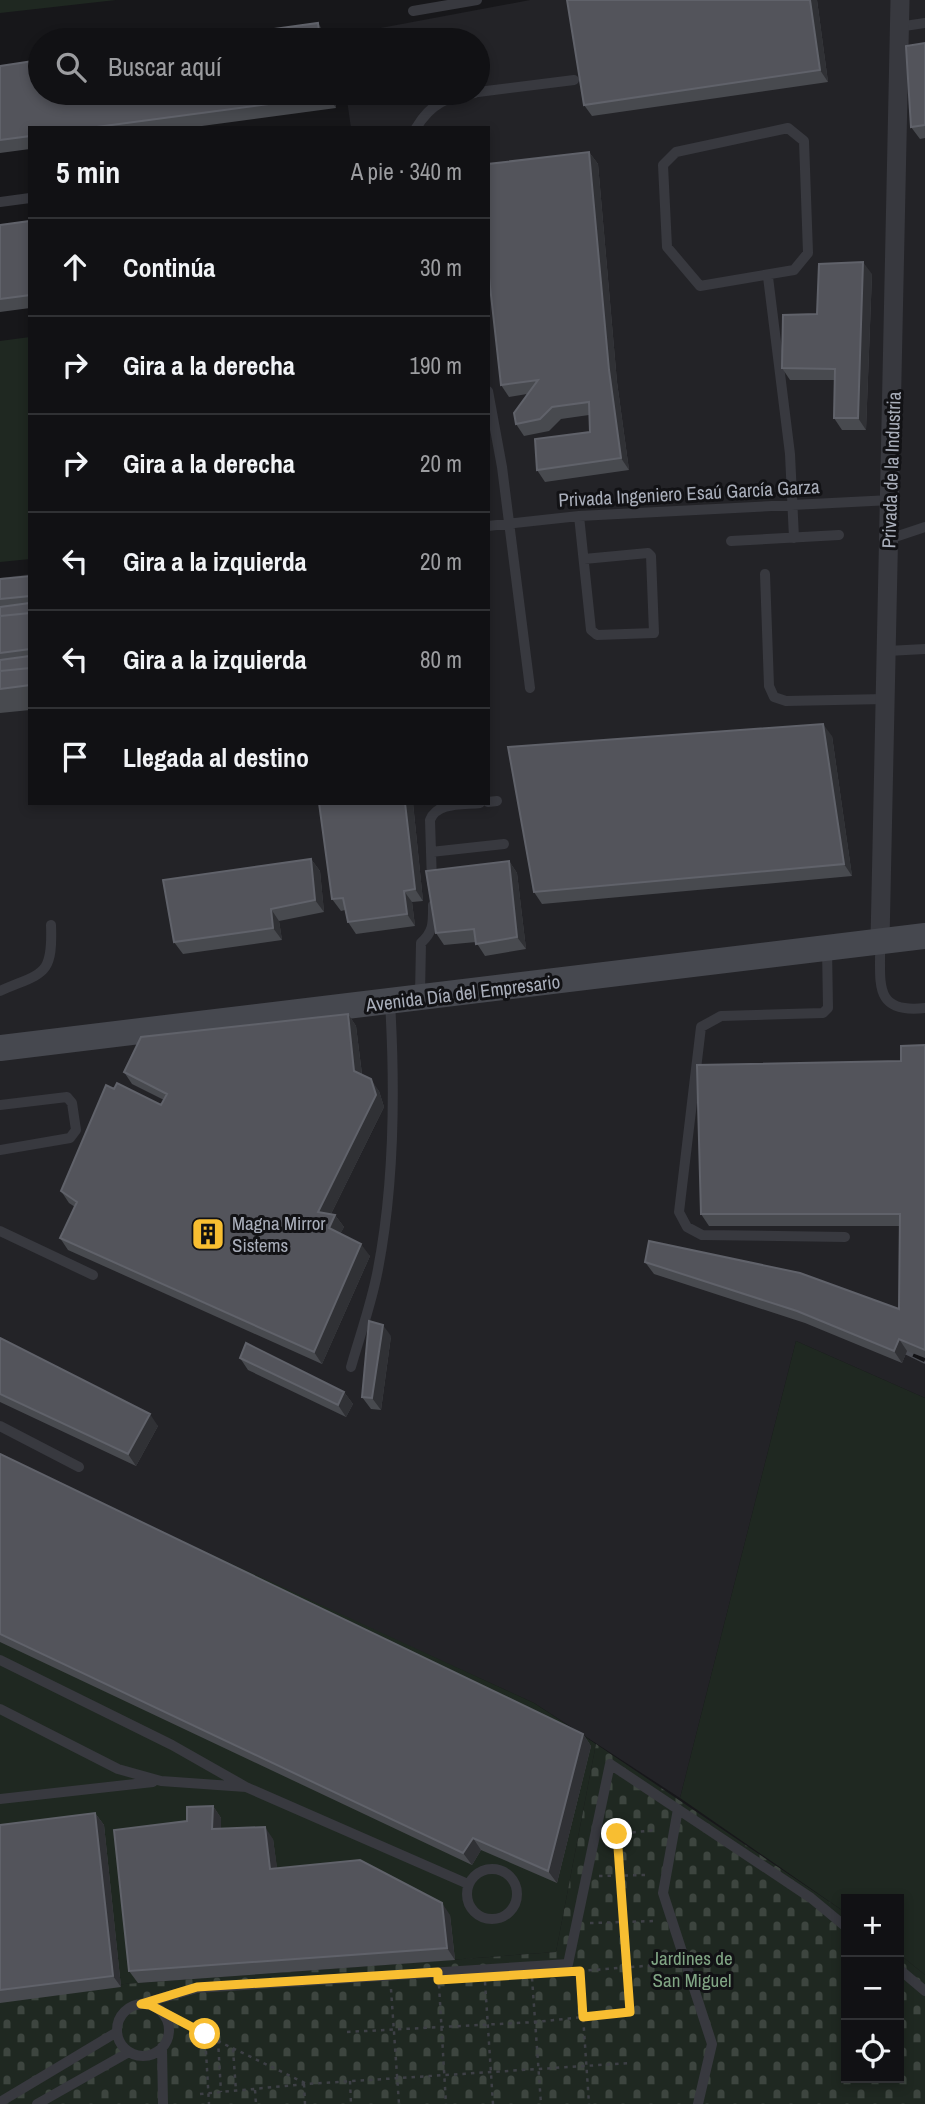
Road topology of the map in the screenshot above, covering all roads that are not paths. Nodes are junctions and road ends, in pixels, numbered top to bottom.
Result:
1 (477, 0) edge
2 (900, 0) edge
3 (413, 11) dead end
4 (925, 23) edge
5 (898, 27) junction
6 (574, 80) dead end
7 (490, 91) edge
8 (435, 105) edge
9 (417, 126) edge
10 (28, 198) edge
11 (0, 202) edge
12 (768, 277) junction
13 (490, 402) edge
14 (891, 500) junction
15 (790, 503) junction
16 (579, 516) junction
17 (508, 523) junction
18 (490, 526) edge
19 (925, 527) edge
20 (839, 535) dead end
21 (794, 538) junction
22 (889, 539) junction
23 (731, 541) dead end
24 (584, 559) junction
25 (765, 574) dead end
26 (925, 649) edge
27 (887, 650) junction
28 (530, 688) dead end
29 (885, 699) junction
30 (460, 805) edge
31 (504, 844) dead end
32 (431, 852) junction
33 (51, 925) dead end
34 (925, 936) edge
35 (880, 941) junction
36 (827, 947) junction
37 (0, 991) edge
38 (420, 998) junction
39 (390, 1002) junction
40 (925, 1008) edge
41 (0, 1048) edge
42 (0, 1105) edge
43 (0, 1150) edge
44 (0, 1231) edge
45 (845, 1237) dead end
46 (93, 1275) dead end
47 (351, 1367) dead end
48 (0, 1426) edge
49 (79, 1467) dead end
50 (0, 1660) edge
51 (0, 1709) edge
52 (161, 1781) junction
53 (246, 1787) junction
54 (0, 1799) edge
55 (678, 1809) junction
56 (468, 1884) junction
57 (841, 1923) edge
58 (904, 1973) edge
59 (925, 1991) edge
60 (141, 2004) junction
61 (117, 2032) junction
62 (162, 2047) junction
63 (129, 2052) junction
64 (0, 2102) edge
65 (37, 2104) edge
66 (163, 2104) edge
67 (698, 2104) edge

1 - 3 lane
2 - 5 street, Privada de la Industria
4 - 5 lane
5 - 14 street, Privada de la Industria
6 - 7 lane
8 - 9 lane
10 - 11 lane
12 - 12 lane
12 - 15 lane
13 - 17 lane
14 - 15 lane, Privada Ingeniero Esaú García Garza
14 - 22 street, Privada de la Industria
15 - 16 lane, Privada Ingeniero Esaú García Garza
15 - 21 lane
16 - 17 lane, Privada Ingeniero Esaú García Garza
16 - 24 lane
17 - 18 lane, Privada Ingeniero Esaú García Garza
17 - 28 lane
19 - 22 lane
20 - 21 lane
21 - 23 lane
22 - 27 street, Privada de la Industria
24 - 24 lane
25 - 29 lane
26 - 27 lane
27 - 29 street, Privada de la Industria
29 - 35 street, Privada de la Industria
30 - 32 lane
31 - 32 lane
32 - 38 lane
33 - 37 lane
34 - 35 street, Avenida Día del Empresario
35 - 36 street, Avenida Día del Empresario
35 - 40 lane
36 - 38 street, Avenida Día del Empresario
36 - 45 lane
38 - 39 street, Avenida Día del Empresario
39 - 41 street, Avenida Día del Empresario
39 - 47 lane
42 - 43 lane
44 - 46 lane
48 - 49 lane
50 - 53 lane
51 - 52 lane
52 - 53 lane
52 - 54 lane
53 - 56 lane
55 - 57 lane
55 - 60 lane
55 - 67 lane
56 - 56 lane
58 - 59 lane
60 - 61 lane
60 - 62 lane
61 - 63 lane
61 - 64 lane
62 - 63 lane
62 - 66 lane
63 - 65 lane

